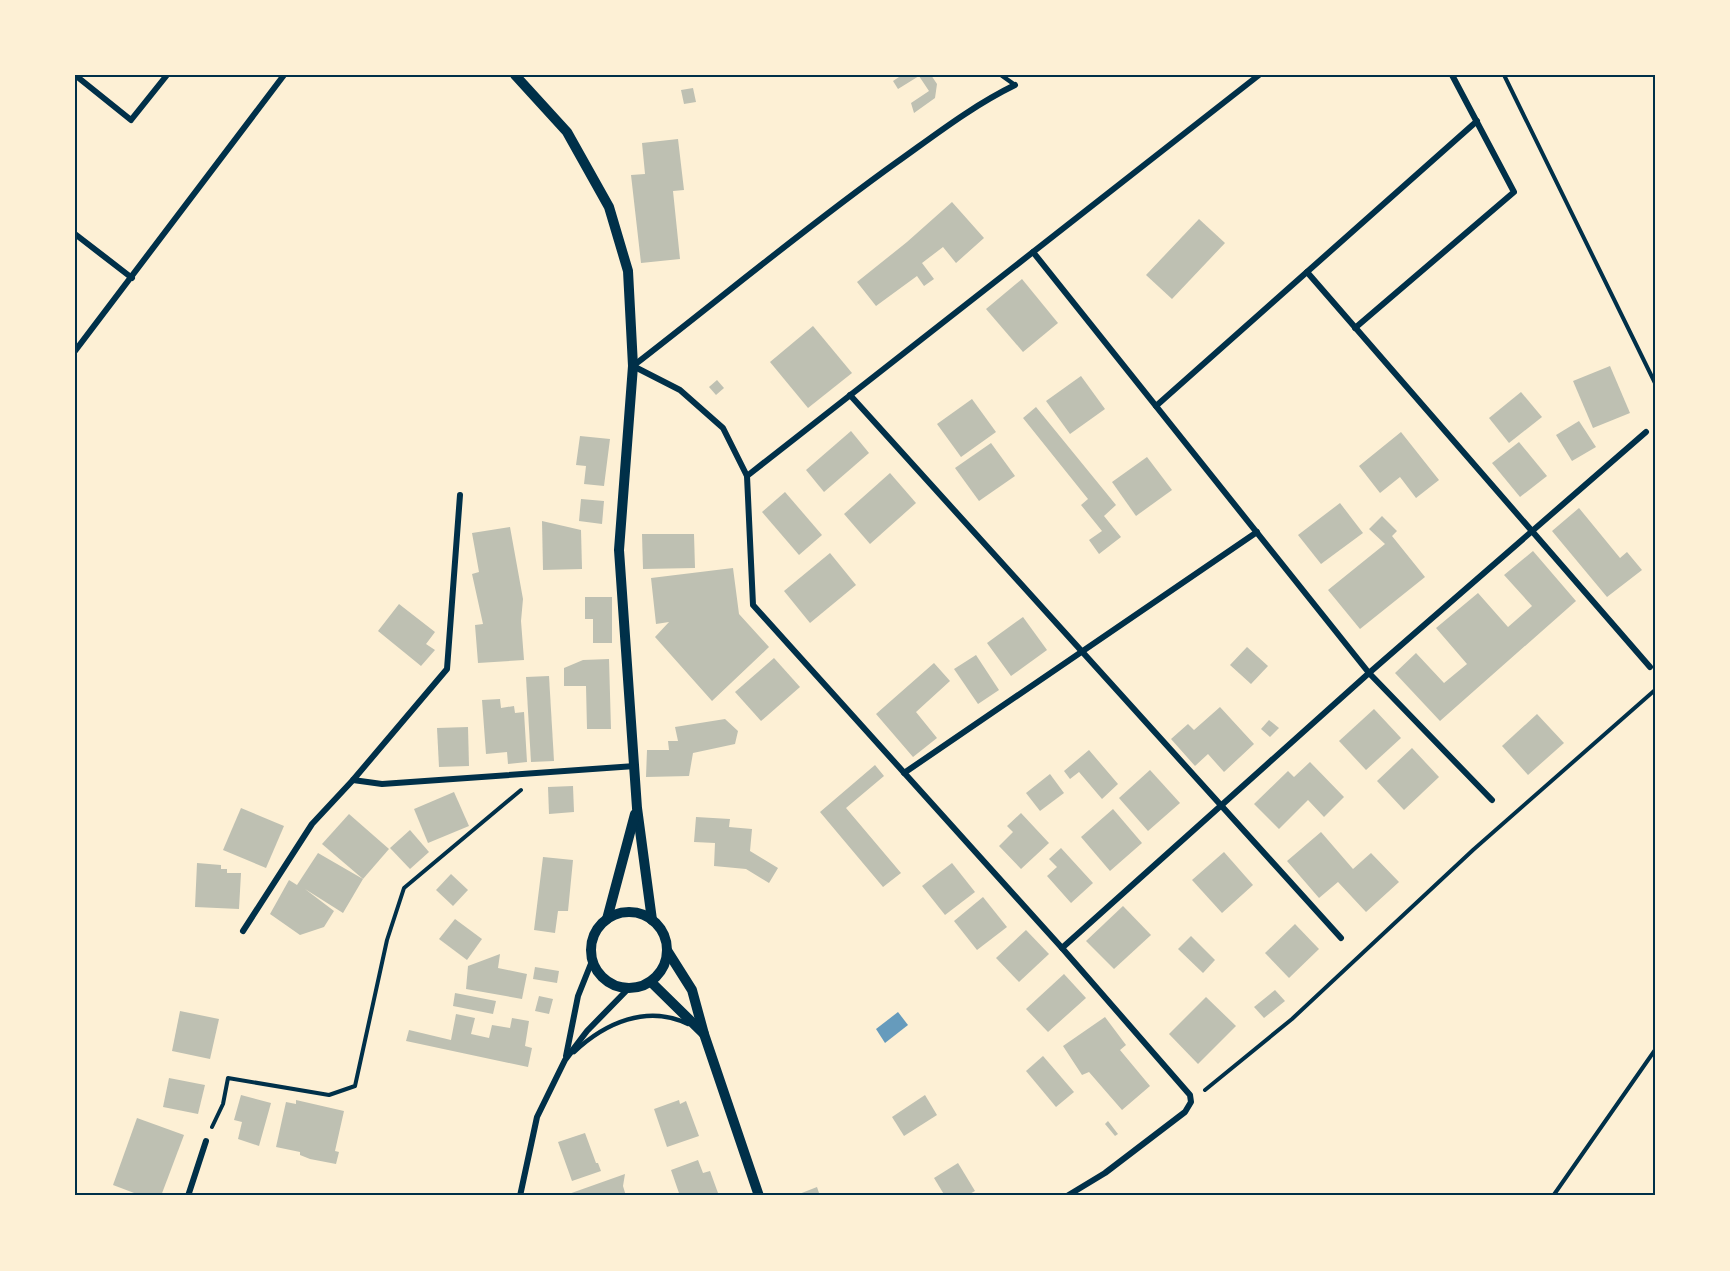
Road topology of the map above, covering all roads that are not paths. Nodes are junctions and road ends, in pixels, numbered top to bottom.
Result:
1 (75, 75) edge
2 (167, 75) edge
3 (284, 75) edge
4 (515, 75) edge
5 (1000, 75) edge
6 (1259, 75) edge
7 (1452, 75) edge
8 (1015, 85) joint
9 (1477, 121) junction
10 (75, 234) edge
11 (1033, 252) junction
12 (1307, 272) junction
13 (132, 278) junction
14 (1355, 328) junction
15 (75, 351) edge
16 (633, 366) junction
17 (850, 395) junction
18 (1156, 406) junction
19 (1646, 432) dead end
20 (747, 476) junction
21 (460, 495) dead end
22 (1532, 531) junction
23 (1257, 532) junction
24 (1082, 652) junction
25 (1650, 667) dead end
26 (1369, 673) junction
27 (635, 766) junction
28 (904, 773) junction
29 (353, 780) junction
30 (1492, 800) dead end
31 (1221, 805) junction
32 (637, 808) junction
33 (607, 919) junction
34 (652, 920) junction
35 (243, 931) dead end
36 (1341, 939) dead end
37 (1062, 948) junction
38 (668, 952) junction
39 (591, 961) junction
40 (651, 982) junction
41 (628, 989) junction
42 (704, 1034) junction
43 (565, 1060) junction
44 (206, 1141) road end
45 (188, 1196) edge
46 (519, 1196) edge
47 (759, 1196) edge
48 (1067, 1196) edge

1 - 2 street
3 - 13 street
4 - 16 street
5 - 8 lane
6 - 11 street
7 - 9 street
8 - 16 street
9 - 12 street
9 - 14 street
10 - 13 street
11 - 17 street
11 - 18 street
12 - 14 street
12 - 18 street
13 - 15 street
14 - 22 street
16 - 20 street
16 - 27 street
17 - 20 street
17 - 24 street
18 - 23 street
19 - 22 street
20 - 28 street
21 - 29 street
22 - 25 street
22 - 26 street
23 - 24 street
23 - 26 street
24 - 28 street
24 - 31 street
26 - 30 street
26 - 31 street
27 - 29 street
27 - 32 street
28 - 37 street
29 - 35 street
31 - 36 street
31 - 37 street
32 - 33 street
32 - 34 street
33 - 34 street
33 - 39 street
34 - 38 street
37 - 48 street
38 - 40 street
38 - 42 street
39 - 41 street
39 - 43 street
40 - 41 street
40 - 42 street
41 - 43 street
42 - 43 lane
42 - 47 street
43 - 46 street
44 - 45 street

